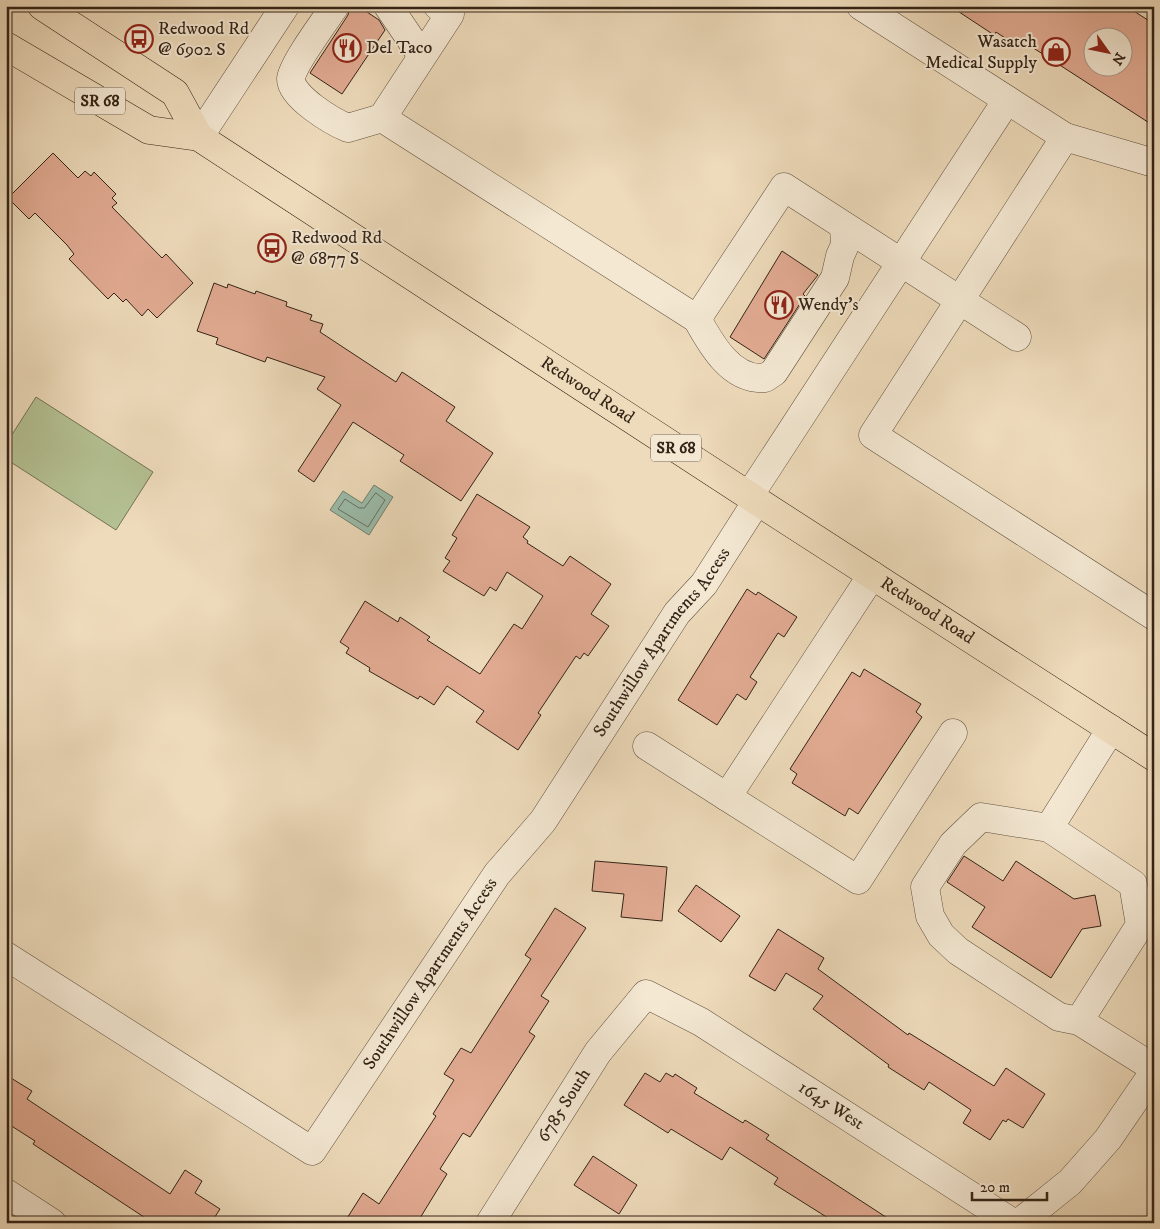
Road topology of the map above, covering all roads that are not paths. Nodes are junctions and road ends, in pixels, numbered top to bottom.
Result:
1 (42, 6) edge
2 (285, 6) edge
3 (335, 6) edge
4 (388, 6) edge
5 (438, 6) edge
6 (861, 6) edge
7 (6, 46) edge
8 (422, 56) junction
9 (1006, 100) junction
10 (382, 118) junction
11 (199, 136) junction
12 (1065, 137) junction
13 (1154, 163) edge
14 (844, 226) junction
15 (901, 263) junction
16 (960, 301) junction
17 (697, 319) junction
18 (1017, 337) dead end
19 (753, 498) junction
20 (872, 575) junction
21 (1154, 616) edge
22 (1111, 729) junction
23 (953, 733) dead end
24 (647, 746) dead end
25 (1154, 757) edge
26 (727, 797) junction
27 (1049, 828) junction
28 (6, 956) edge
29 (646, 994) joint
30 (1079, 1022) junction
31 (1154, 1070) edge
32 (6, 1193) edge
33 (52, 1223) edge
34 (490, 1223) edge
35 (1013, 1223) edge
36 (1019, 1223) edge

1 - 11 main road, Redwood Road / SR 68
2 - 11 street
3 - 10 street
4 - 8 street
5 - 8 street
6 - 9 street
7 - 11 main road, Redwood Road / SR 68
8 - 10 street
9 - 12 street
9 - 15 street
10 - 17 street
11 - 19 main road, Redwood Road / SR 68
12 - 13 street
12 - 16 street
14 - 15 street
14 - 17 street
14 - 17 street
15 - 16 street
15 - 19 street
16 - 18 street
16 - 21 street
19 - 20 main road, Redwood Road / SR 68
19 - 28 street, Southwillow Apartments Access
20 - 22 main road, Redwood Road / SR 68
20 - 26 street
22 - 25 main road, Redwood Road / SR 68
22 - 27 street
23 - 26 street
24 - 26 street
27 - 30 street
27 - 30 street
29 - 34 street, 6785 South
29 - 35 street, 1645 West
30 - 31 street
31 - 36 street
32 - 33 street

